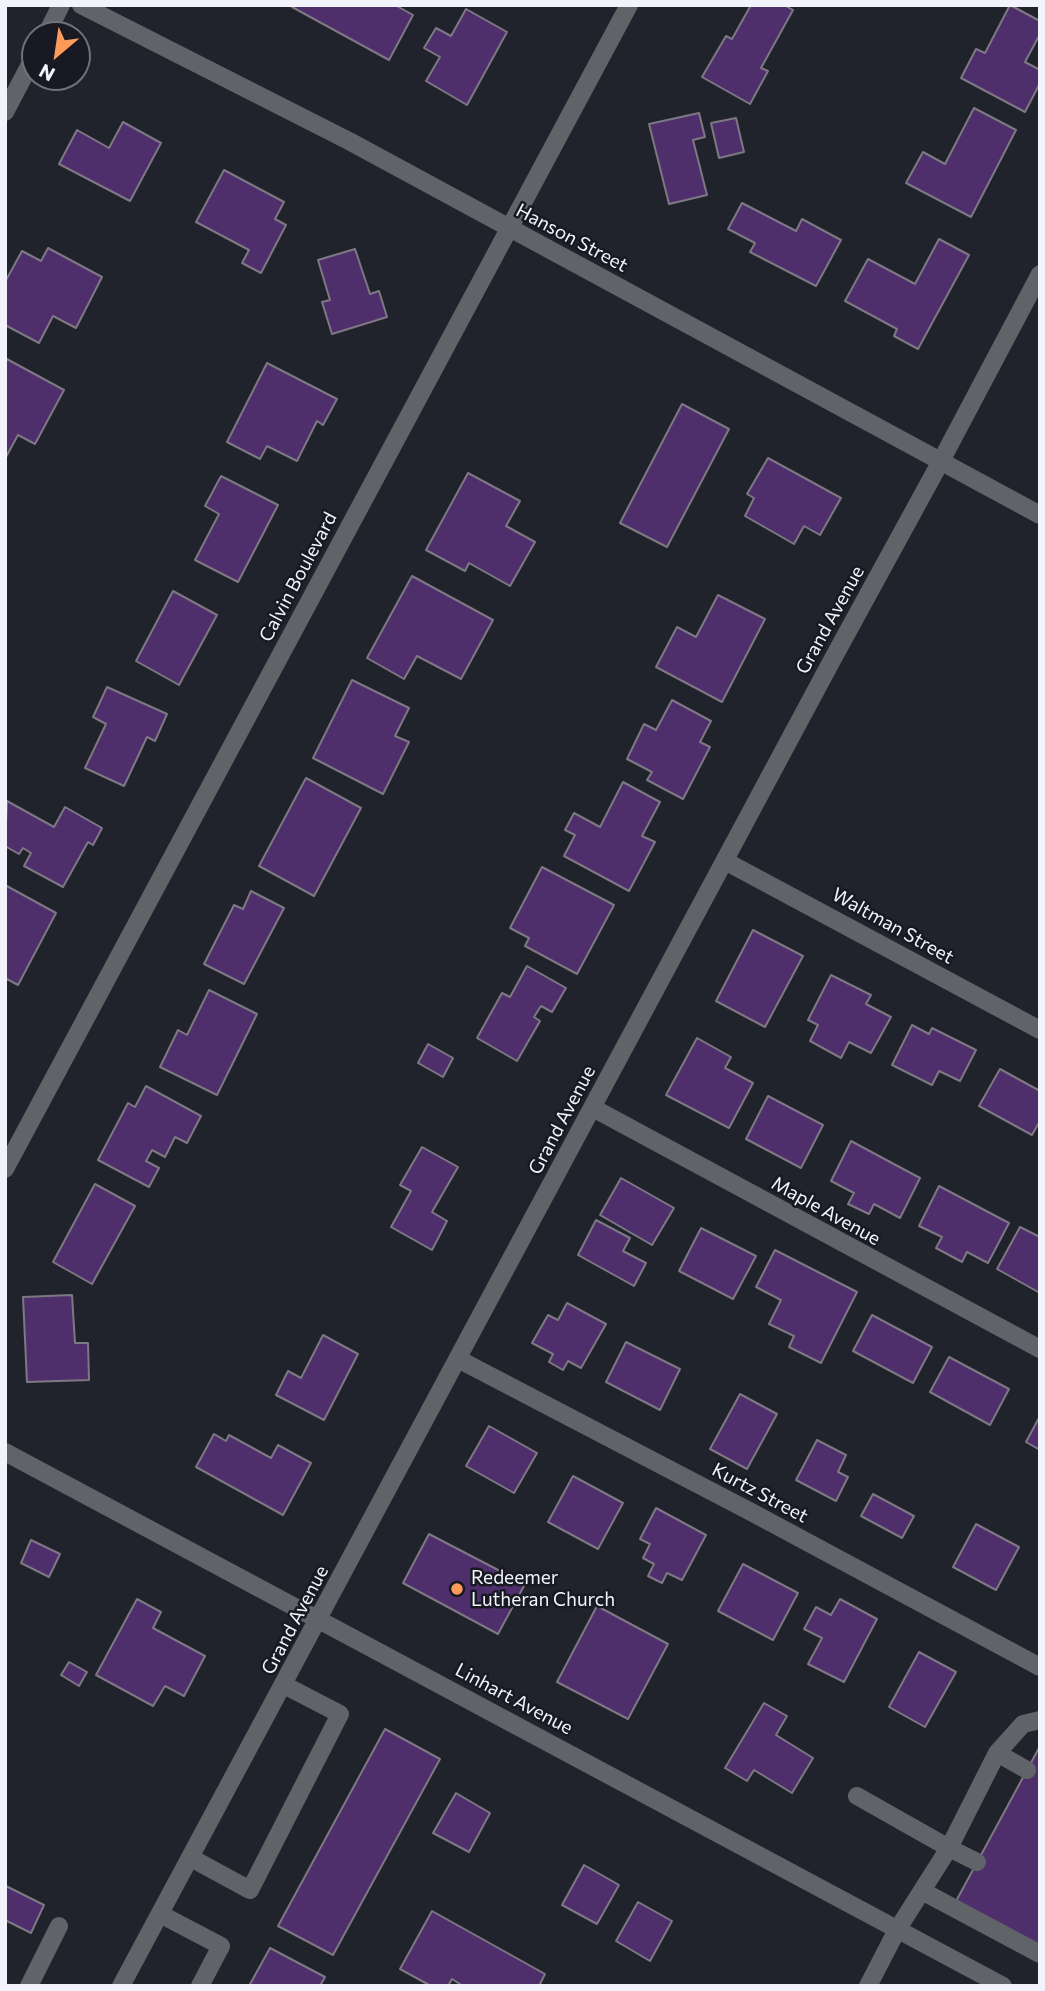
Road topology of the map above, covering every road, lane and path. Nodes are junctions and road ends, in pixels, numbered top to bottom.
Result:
1 (61, 5) edge
2 (81, 5) edge
3 (629, 5) edge
4 (53, 21) edge
5 (21, 82) edge
6 (5, 112) edge
7 (509, 228) junction
8 (1040, 274) edge
9 (942, 461) junction
10 (1040, 515) edge
11 (725, 861) junction
12 (1040, 1030) edge
13 (593, 1108) junction
14 (5, 1169) edge
15 (1040, 1349) edge
16 (458, 1359) junction
17 (5, 1452) edge
18 (319, 1620) junction
19 (1040, 1667) edge
20 (284, 1685) junction
21 (1040, 1720) edge
22 (997, 1753) junction
23 (1027, 1770) dead end
24 (857, 1796) dead end
25 (949, 1848) junction
26 (191, 1858) junction
27 (976, 1862) dead end
28 (922, 1891) junction
29 (160, 1914) junction
30 (59, 1926) dead end
31 (897, 1930) junction
32 (1040, 1954) edge
33 (992, 1983) edge
34 (29, 1986) edge
35 (121, 1986) edge
36 (200, 1986) edge
37 (868, 1986) edge

1 - 4 street
2 - 7 street, Hanson Street
3 - 7 street, Calvin Boulevard
5 - 6 street
7 - 9 street, Hanson Street
7 - 14 street, Calvin Boulevard
8 - 9 street, Grand Avenue
9 - 10 street, Hanson Street
9 - 11 street, Grand Avenue
11 - 12 street, Waltman Street
11 - 13 street, Grand Avenue
13 - 15 street, Maple Avenue
13 - 16 street, Grand Avenue
16 - 18 street, Grand Avenue
16 - 19 street, Kurtz Street
17 - 18 street, Linhart Avenue
18 - 20 street, Grand Avenue
18 - 31 street, Linhart Avenue
20 - 26 street, Grand Avenue
20 - 26 street
21 - 22 street
22 - 23 street
22 - 25 street
24 - 25 street
25 - 27 street
25 - 28 street
26 - 29 street, Grand Avenue
28 - 31 street
28 - 32 street
29 - 35 street, Grand Avenue
29 - 36 street
30 - 34 street
31 - 33 street, Linhart Avenue
31 - 37 street

